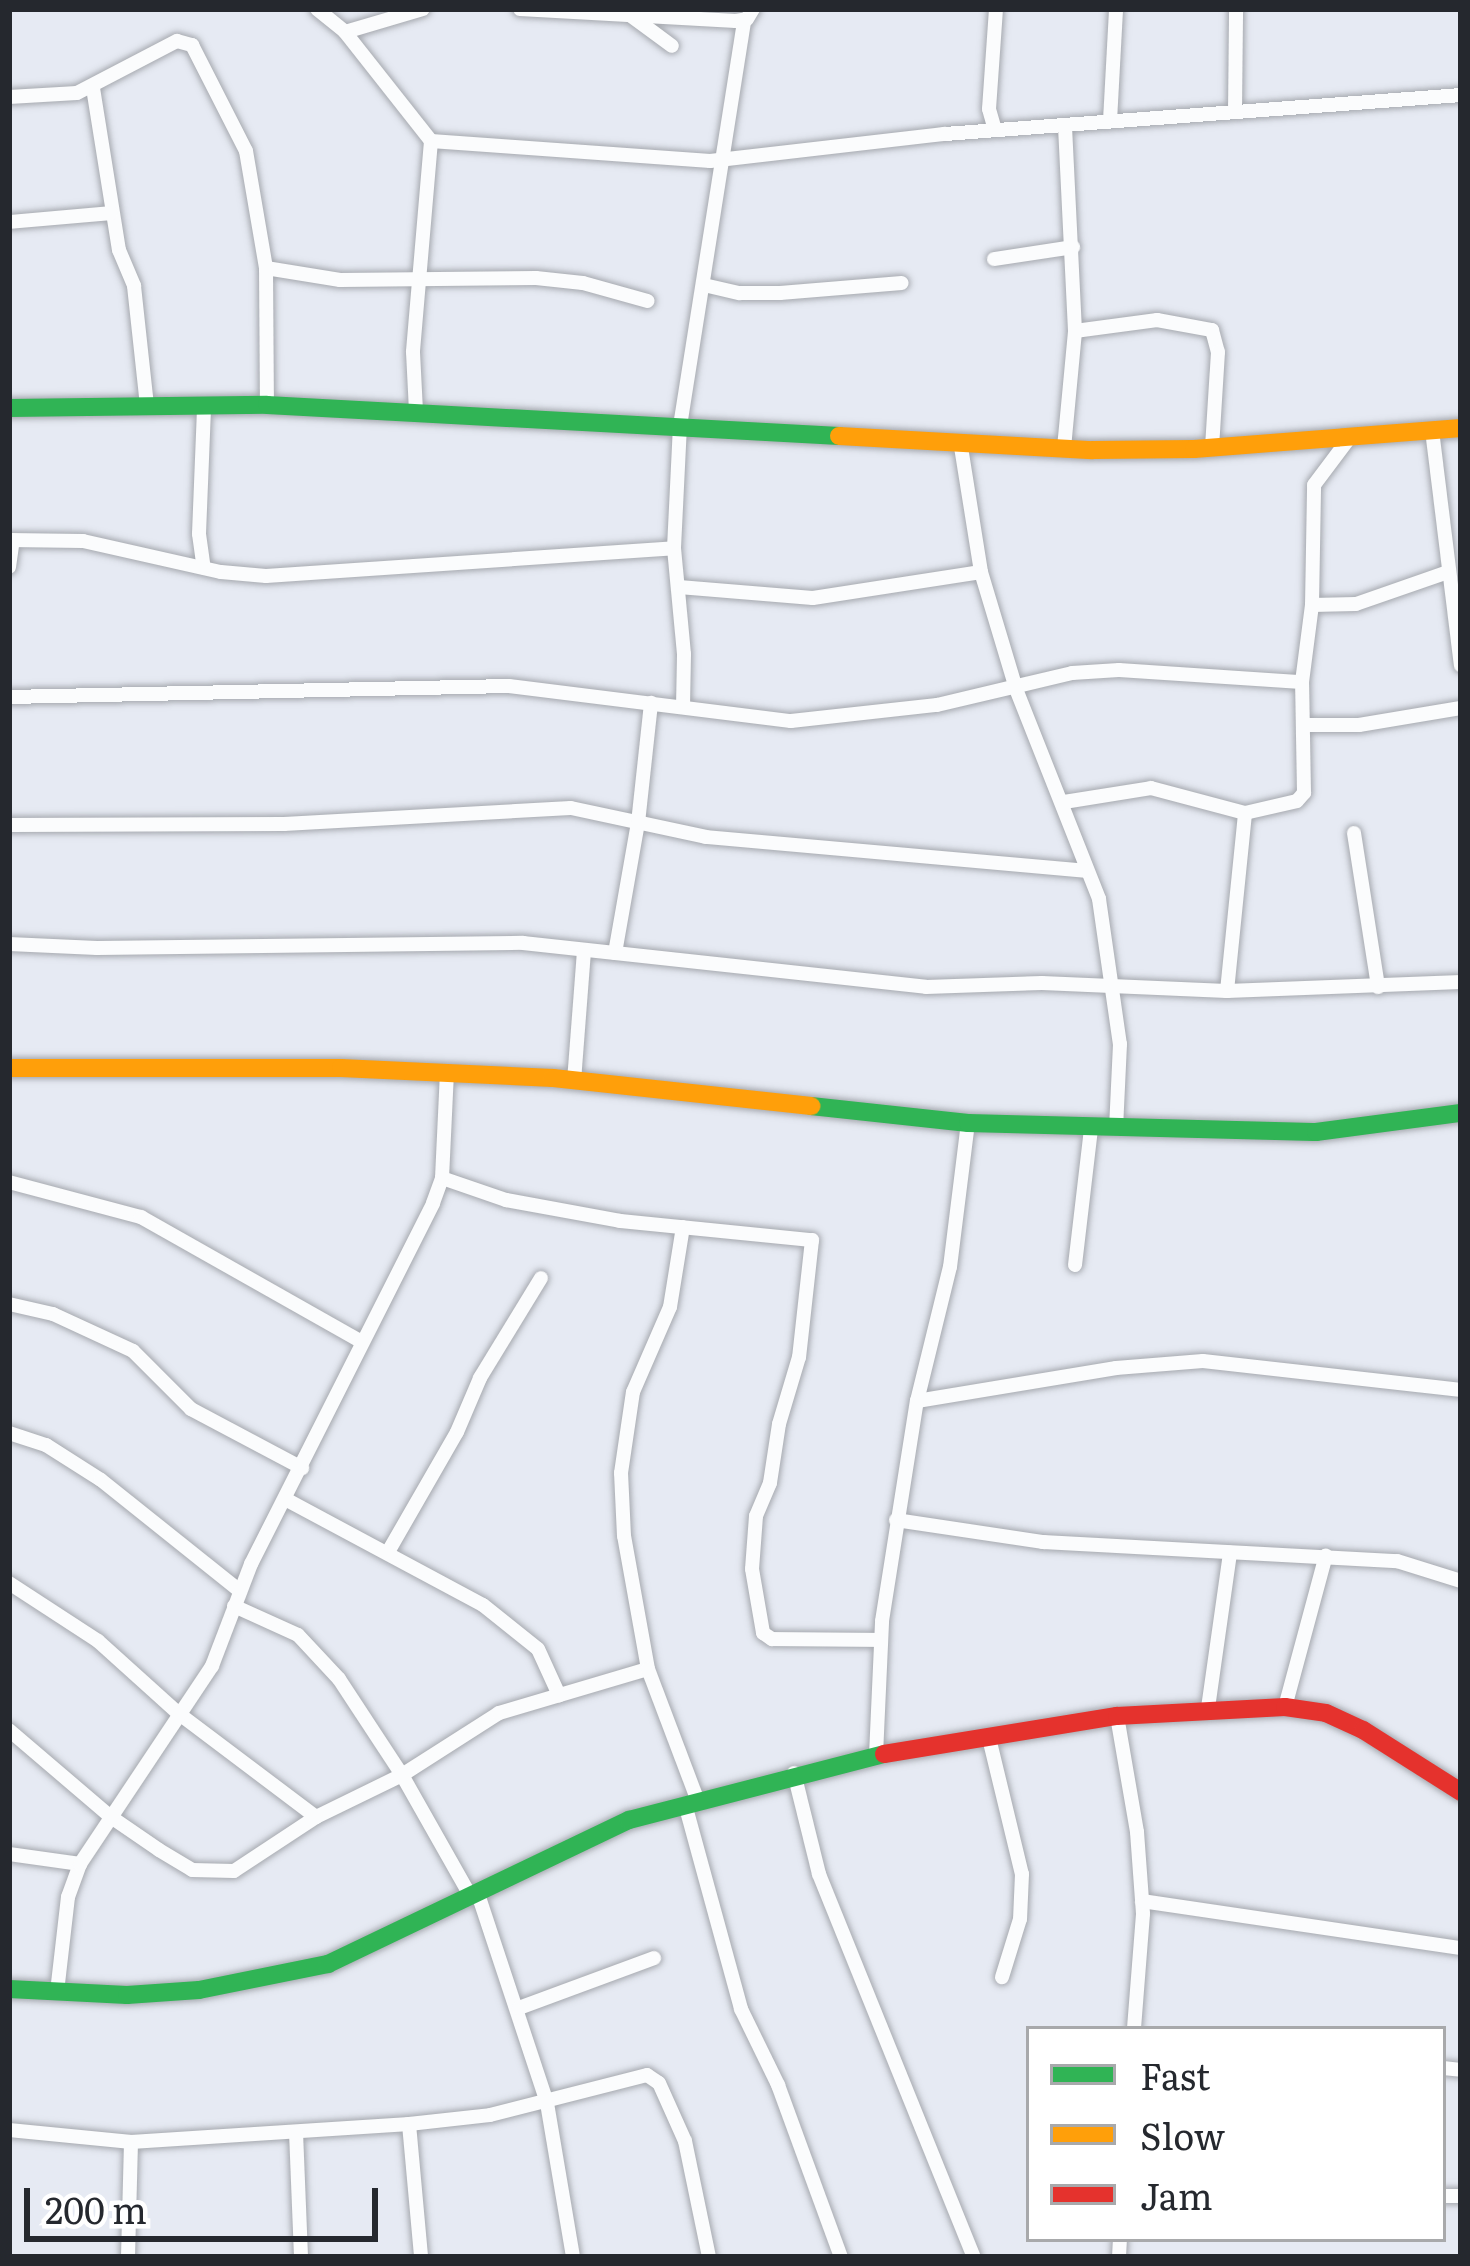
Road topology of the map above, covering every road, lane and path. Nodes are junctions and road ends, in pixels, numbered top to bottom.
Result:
1 (316, 9) edge
2 (423, 9) edge
3 (520, 9) edge
4 (996, 9) edge
5 (1116, 9) edge
6 (1236, 9) edge
7 (630, 15) junction
8 (748, 15) edge
9 (345, 32) junction
10 (672, 46) dead end
11 (93, 88) junction
12 (1461, 95) edge
13 (9, 97) edge
14 (1235, 112) junction
15 (1110, 121) junction
16 (1065, 126) junction
17 (994, 130) junction
18 (430, 141) junction
19 (722, 158) junction
20 (111, 213) junction
21 (9, 222) edge
22 (1073, 247) junction
23 (994, 260) dead end
24 (266, 268) junction
25 (420, 282) junction
26 (902, 283) dead end
27 (704, 284) junction
28 (648, 301) dead end
29 (1075, 331) junction
30 (147, 405) junction
31 (267, 405) junction
32 (9, 408) edge
33 (204, 410) junction
34 (416, 412) junction
35 (680, 426) junction
36 (1461, 428) edge
37 (1432, 430) junction
38 (1351, 436) junction
39 (961, 447) junction
40 (1213, 447) junction
41 (1064, 448) junction
42 (11, 540) edge
43 (674, 548) junction
44 (1452, 561) edge
45 (9, 567) edge
46 (204, 568) junction
47 (981, 572) junction
48 (680, 587) junction
49 (1312, 604) junction
50 (1461, 665) edge
51 (1302, 682) junction
52 (1016, 689) junction
53 (9, 697) edge
54 (652, 703) junction
55 (682, 707) junction
56 (1461, 708) edge
57 (1303, 725) junction
58 (1064, 802) junction
59 (1245, 813) junction
60 (638, 823) junction
61 (9, 825) edge
62 (1354, 833) dead end
63 (1086, 871) junction
64 (9, 944) edge
65 (584, 950) junction
66 (615, 953) junction
67 (1461, 982) edge
68 (1112, 985) junction
69 (1378, 987) junction
70 (1227, 991) junction
71 (9, 1068) edge
72 (447, 1073) junction
73 (574, 1081) junction
74 (1461, 1113) edge
75 (968, 1123) junction
76 (1091, 1127) junction
77 (1115, 1128) junction
78 (442, 1178) junction
79 (9, 1182) edge
80 (682, 1227) junction
81 (1076, 1265) dead end
82 (541, 1278) dead end
83 (9, 1304) edge
84 (362, 1342) junction
85 (1461, 1390) edge
86 (917, 1400) junction
87 (9, 1433) edge
88 (302, 1468) junction
89 (287, 1500) junction
90 (896, 1520) junction
91 (388, 1552) junction
92 (1231, 1552) junction
93 (1326, 1555) junction
94 (1461, 1581) edge
95 (9, 1583) edge
96 (237, 1599) junction
97 (881, 1640) junction
98 (647, 1669) junction
99 (559, 1695) junction
100 (1285, 1707) junction
101 (1208, 1708) junction
102 (178, 1713) junction
103 (1118, 1715) junction
104 (9, 1730) edge
105 (989, 1738) junction
106 (875, 1755) junction
107 (794, 1773) junction
108 (402, 1775) junction
109 (1461, 1792) edge
110 (691, 1801) junction
111 (111, 1817) junction
112 (316, 1817) junction
113 (9, 1855) edge
114 (80, 1864) junction
115 (475, 1895) junction
116 (1142, 1901) junction
117 (1461, 1948) edge
118 (654, 1958) dead end
119 (1002, 1977) dead end
120 (9, 1989) edge
121 (57, 1992) junction
122 (519, 2008) junction
123 (1134, 2026) edge
124 (548, 2103) junction
125 (410, 2124) junction
126 (9, 2131) edge
127 (296, 2132) junction
128 (131, 2142) junction
129 (128, 2257) edge
130 (301, 2257) edge
131 (421, 2257) edge
132 (573, 2257) edge
133 (710, 2257) edge
134 (841, 2257) edge
135 (974, 2257) edge

1 - 9 street
2 - 9 street
3 - 7 street
4 - 17 street
5 - 15 street
6 - 14 street
7 - 8 street
7 - 10 street
8 - 19 street
9 - 18 street
11 - 13 street
11 - 20 street
11 - 24 street
12 - 14 street
14 - 15 street
15 - 16 street
16 - 17 street
16 - 22 street
17 - 19 street
18 - 19 street
18 - 25 street
19 - 27 street
20 - 21 street
20 - 30 street
22 - 23 street
22 - 29 street
24 - 25 street
24 - 31 street
25 - 28 street
25 - 34 street
26 - 27 street
27 - 35 street
29 - 40 street
29 - 41 street
30 - 32 street
30 - 33 street
31 - 33 street
31 - 34 street
33 - 46 street
34 - 35 street
35 - 39 street
35 - 43 street
36 - 37 street
37 - 38 street
37 - 44 street
38 - 40 street
38 - 49 street
39 - 41 street
39 - 47 street
40 - 41 street
42 - 45 street
42 - 46 street
43 - 46 street
43 - 48 street
44 - 49 street
44 - 50 street
47 - 48 street
47 - 52 street
48 - 55 street
49 - 51 street
51 - 52 street
51 - 57 street
52 - 55 street
52 - 58 street
53 - 54 street
54 - 55 street
54 - 60 street
56 - 57 street
57 - 59 street
58 - 59 street
58 - 63 street
59 - 70 street
60 - 61 street
60 - 63 street
60 - 66 street
62 - 69 street
63 - 68 street
64 - 65 street
65 - 66 street
65 - 73 street
66 - 68 street
67 - 69 street
68 - 70 street
68 - 77 street
69 - 70 street
71 - 72 street
72 - 73 street
72 - 78 street
73 - 75 street
74 - 77 street
75 - 76 street
75 - 86 street
76 - 77 street
76 - 81 street
78 - 80 street
78 - 84 street
79 - 84 street
80 - 97 street
80 - 98 street
82 - 91 street
83 - 88 street
84 - 88 street
85 - 86 street
86 - 90 street
87 - 96 street
88 - 89 street
89 - 91 street
89 - 96 street
90 - 92 street
90 - 97 street
91 - 99 street
92 - 93 street
92 - 101 street
93 - 94 street
93 - 100 street
95 - 102 street
96 - 102 street
96 - 108 street
97 - 106 street
98 - 99 street
98 - 110 street
99 - 108 street
100 - 101 street
100 - 109 street
101 - 103 street
102 - 111 street
102 - 112 street
103 - 105 street
103 - 116 street
104 - 111 street
105 - 106 street
105 - 119 street
106 - 107 street
107 - 110 street
107 - 135 street
108 - 112 street
108 - 115 street
110 - 115 street
110 - 134 street
111 - 112 street
111 - 114 street
113 - 114 street
114 - 121 street
115 - 121 street
115 - 122 street
116 - 117 street
116 - 123 street
118 - 122 street
120 - 121 street
122 - 124 street
124 - 125 street
124 - 132 street
124 - 133 street
125 - 127 street
125 - 131 street
126 - 128 street
127 - 128 street
127 - 130 street
128 - 129 street

